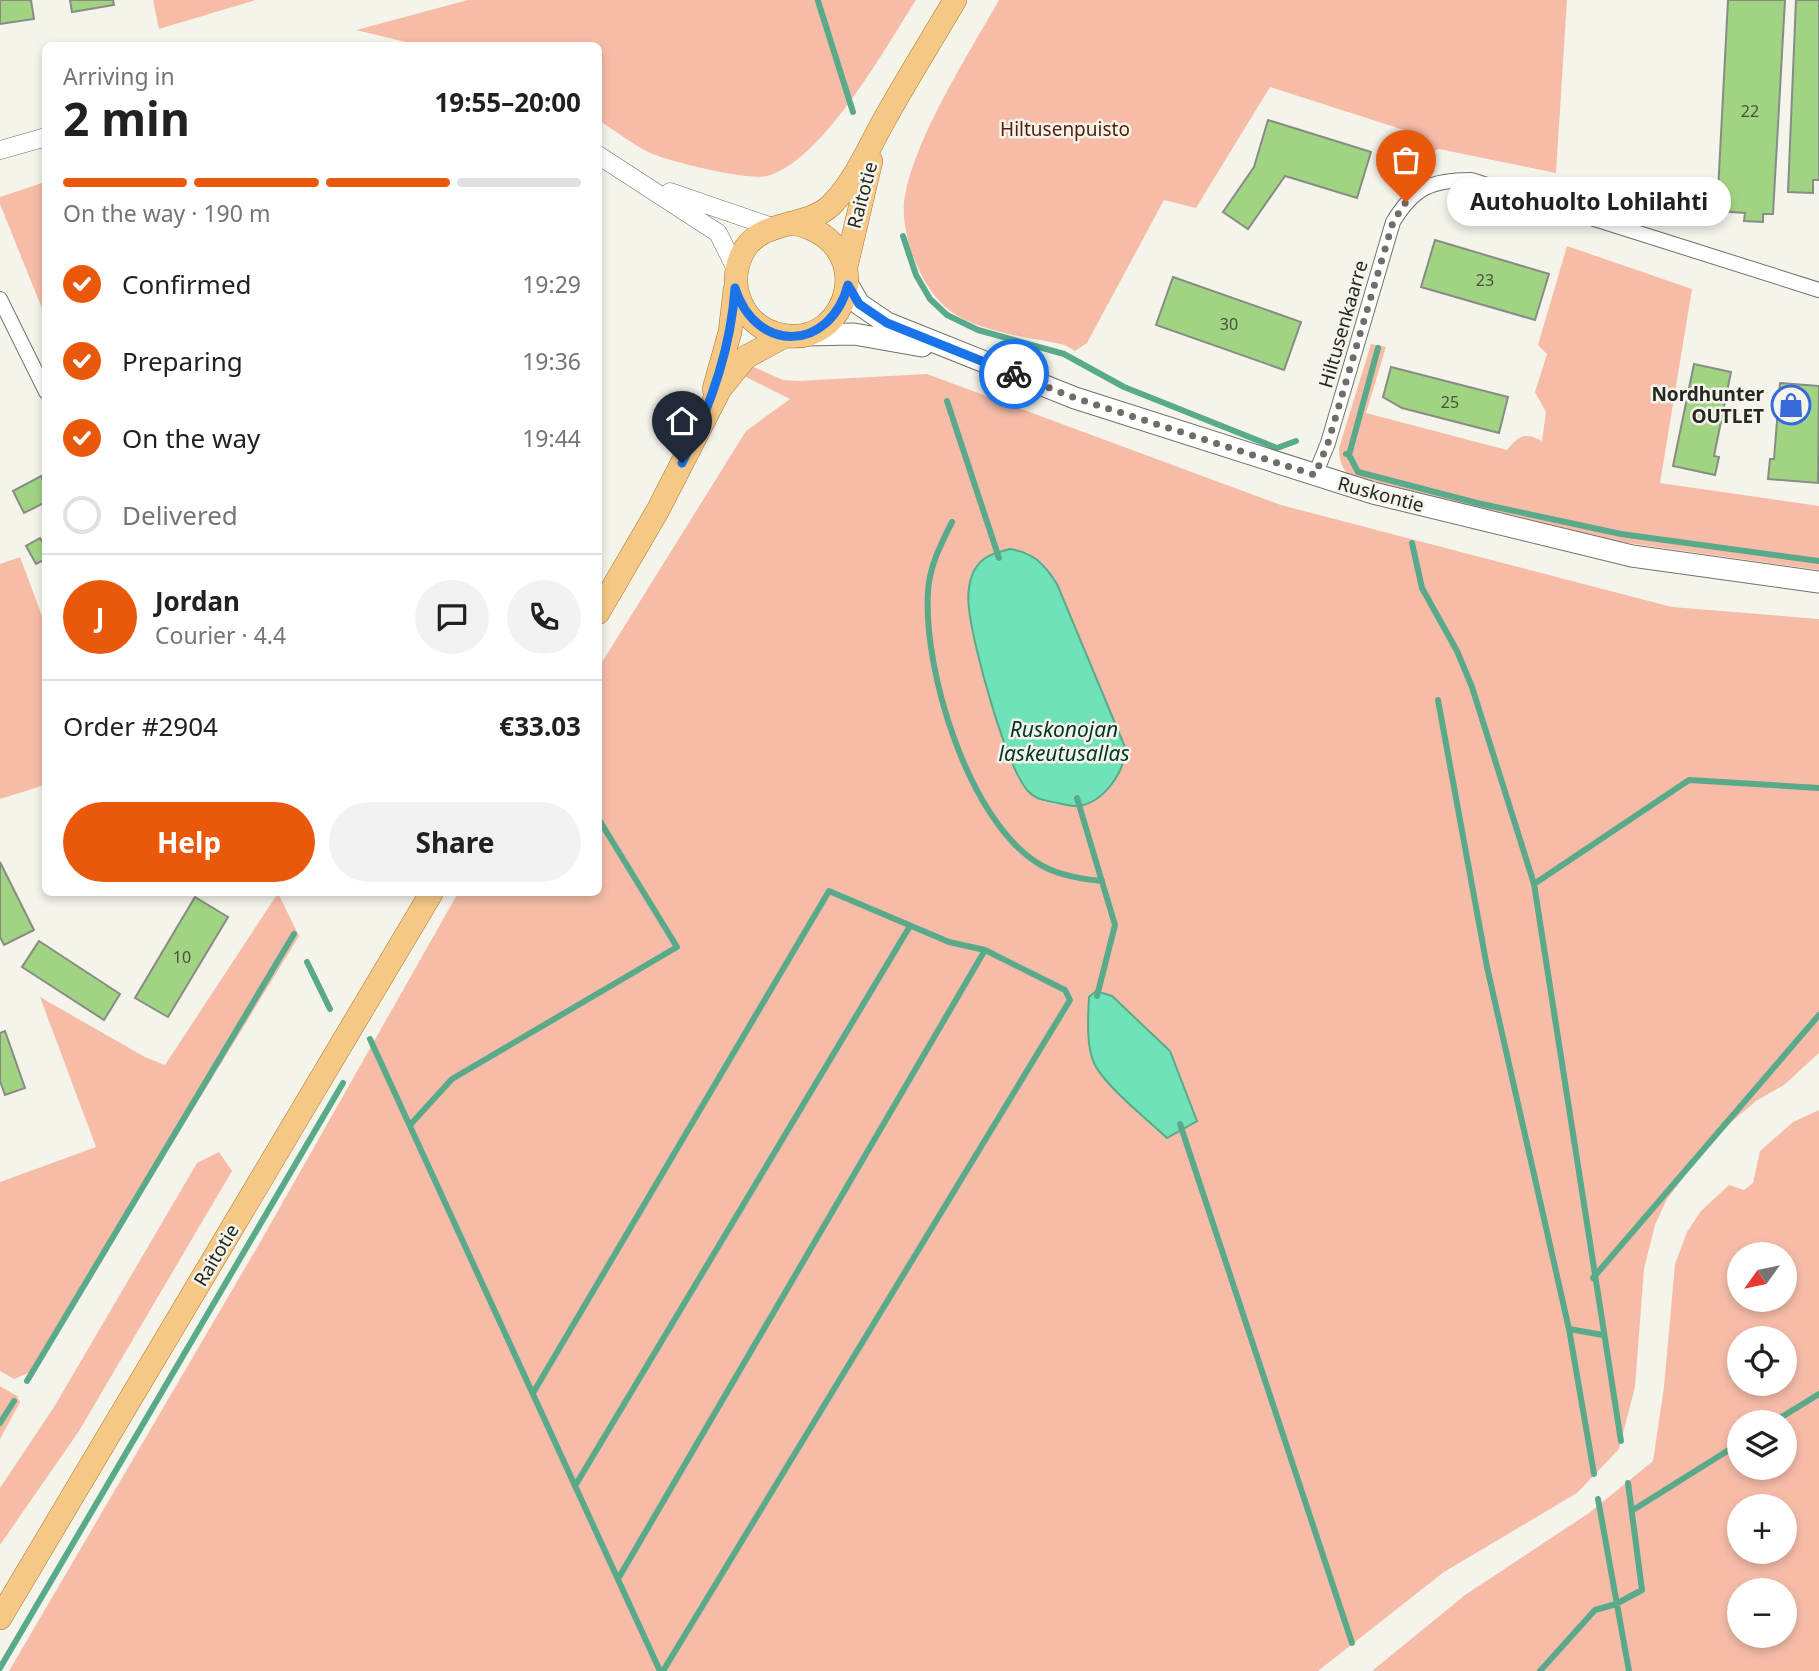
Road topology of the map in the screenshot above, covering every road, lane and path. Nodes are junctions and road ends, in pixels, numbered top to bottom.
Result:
1 (955, 0) edge
2 (882, 125) junction
3 (42, 137) edge
4 (0, 150) edge
5 (602, 157) edge
6 (646, 184) junction
7 (782, 225) junction
8 (847, 276) junction
9 (736, 278) junction
10 (1819, 290) edge
11 (0, 299) edge
12 (794, 336) junction
13 (958, 352) junction
14 (42, 384) edge
15 (706, 415) junction
16 (1315, 475) junction
17 (1819, 582) edge
18 (602, 605) edge
19 (430, 896) edge
20 (0, 1618) edge

1 - 2 main road, Raitotie
2 - 7 main road, Raitotie
2 - 8 main road, Raitotie
3 - 4 street
5 - 6 street
6 - 7 street
6 - 9 street
7 - 8 main road
7 - 9 main road
8 - 12 main road
8 - 13 main road, Ruskontie
9 - 12 main road
9 - 15 main road
10 - 16 street, Hiltusenkaarre
11 - 14 street
12 - 13 main road, Ruskontie
12 - 15 main road
13 - 16 main road, Ruskontie
15 - 18 main road
16 - 17 main road, Ruskontie
19 - 20 main road, Raitotie

